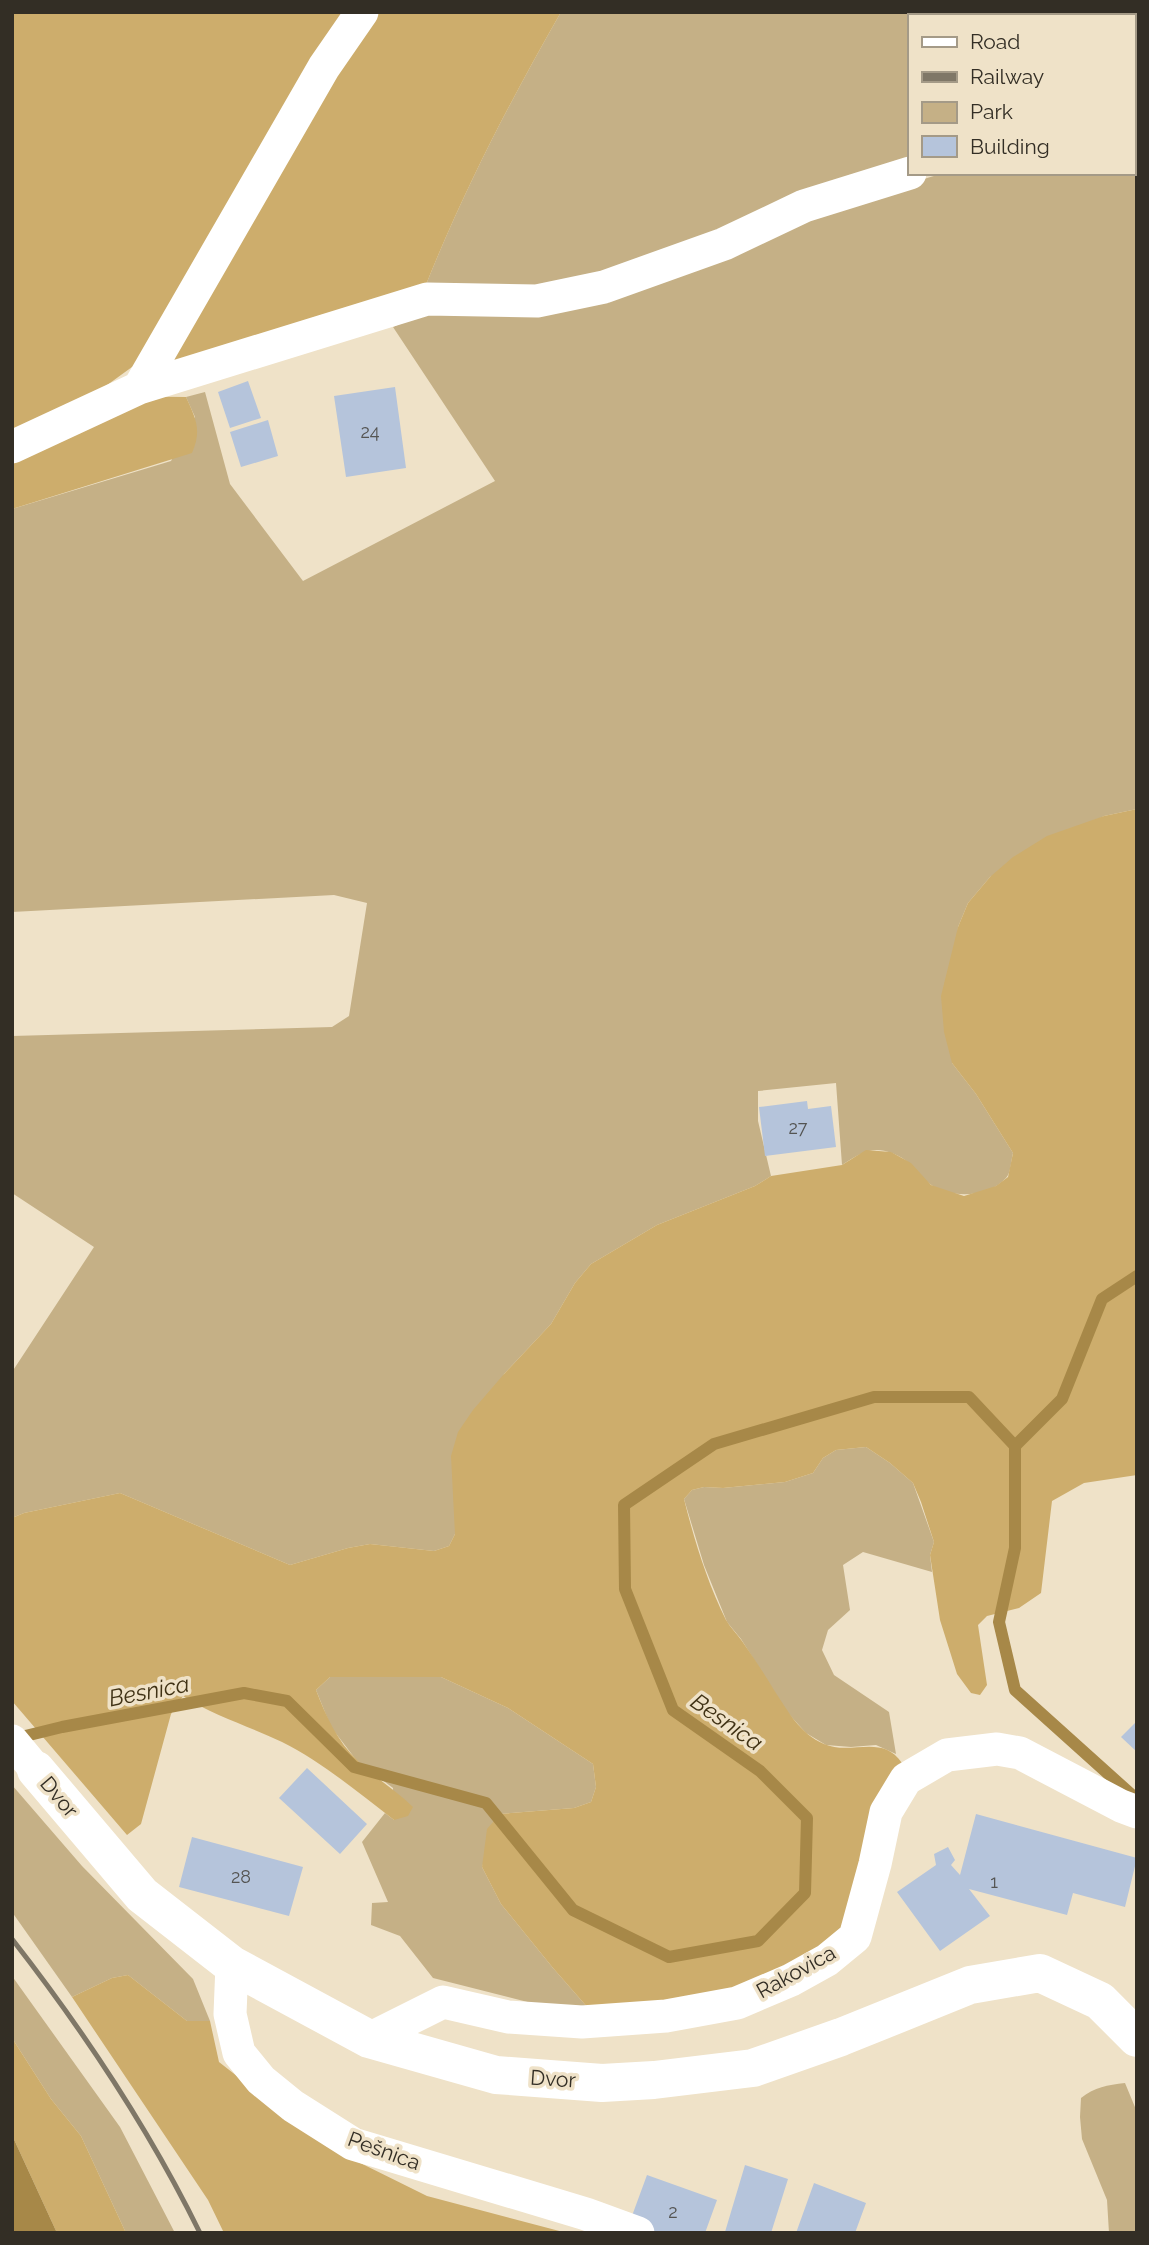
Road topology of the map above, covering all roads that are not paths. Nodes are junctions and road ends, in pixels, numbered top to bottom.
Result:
1 (362, 12) edge
2 (908, 174) edge
3 (139, 388) junction
4 (12, 447) edge
5 (24, 1756) edge
6 (1137, 1812) edge
7 (232, 1965) junction
8 (1137, 2038) edge
9 (369, 2039) junction
10 (638, 2233) edge

1 - 3 street
2 - 3 street
3 - 4 street
5 - 7 street, Dvor
6 - 9 street, Rakovica
7 - 9 street, Dvor
7 - 10 street, Pešnica
8 - 9 street, Dvor

